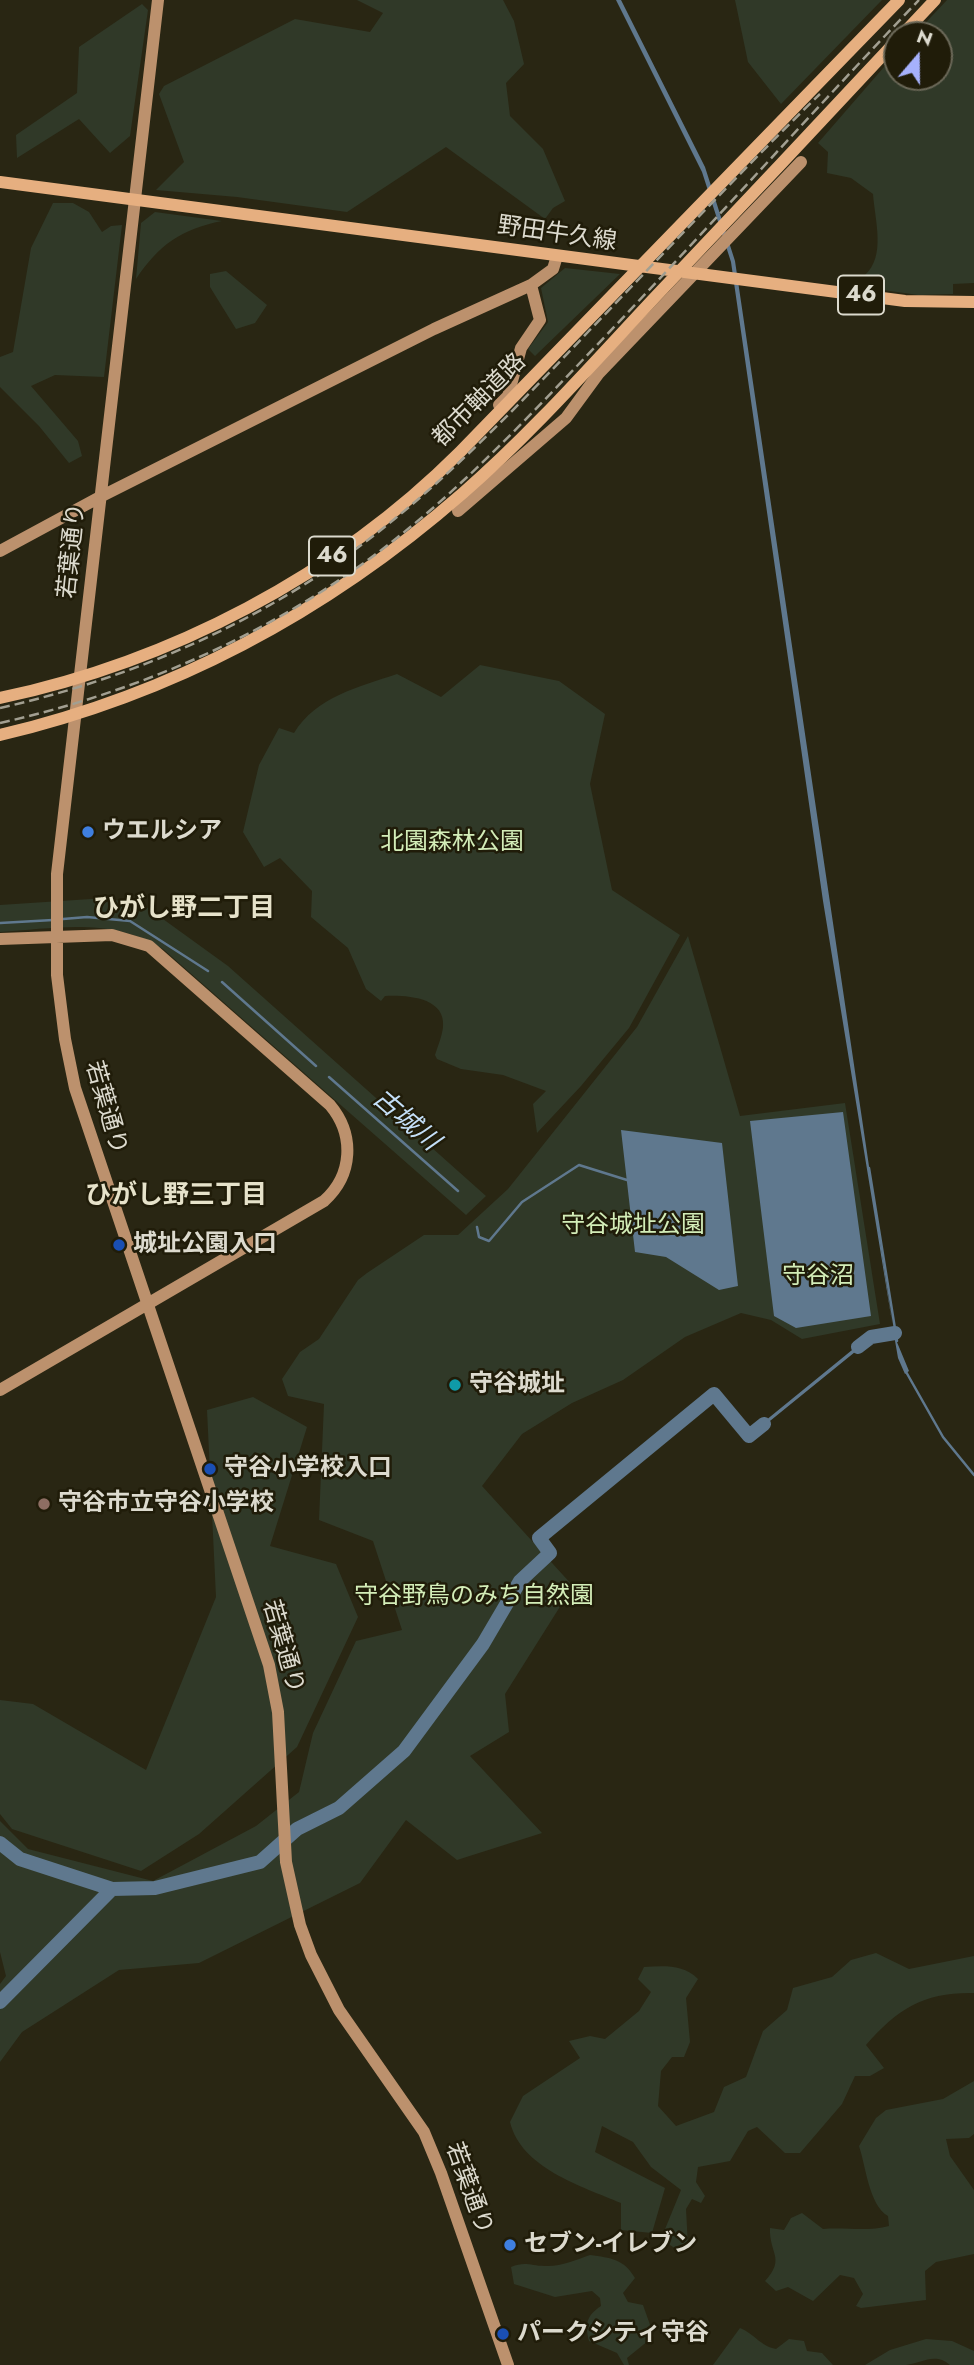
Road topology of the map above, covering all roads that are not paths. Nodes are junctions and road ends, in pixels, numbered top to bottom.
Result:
1 (158, 0) edge
2 (899, 0) edge
3 (935, 0) edge
4 (915, 21) edge
5 (883, 55) edge
6 (801, 162) dead end
7 (0, 182) edge
8 (134, 200) junction
9 (557, 256) junction
10 (695, 274) junction
11 (531, 285) junction
12 (974, 302) edge
13 (516, 364) junction
14 (537, 373) junction
15 (471, 440) junction
16 (100, 497) junction
17 (458, 511) dead end
18 (0, 551) edge
19 (81, 677) junction
20 (0, 698) edge
21 (75, 714) junction
22 (0, 734) edge
23 (0, 939) edge
24 (148, 1305) junction
25 (0, 1390) edge
26 (508, 2365) edge

1 - 8 street, 若葉通り
2 - 14 main road, 都市軸道路 / 46
3 - 4 main road
5 - 21 main road, 46
6 - 10 street
7 - 8 main road, 46
8 - 9 main road, 野田牛久線 / 46
8 - 16 street, 若葉通り
9 - 10 main road, 野田牛久線 / 46
9 - 11 street
10 - 12 main road, 野田牛久線 / 46
10 - 17 street
11 - 13 street
11 - 16 street
13 - 14 street
13 - 15 street
14 - 15 main road, 都市軸道路 / 46
15 - 19 main road, 都市軸道路 / 46
16 - 18 street
16 - 19 street, 若葉通り
19 - 20 main road, 都市軸道路 / 46
19 - 21 street, 若葉通り
21 - 22 main road, 46
21 - 24 street, 若葉通り
23 - 24 street
24 - 25 street
24 - 26 street, 若葉通り

